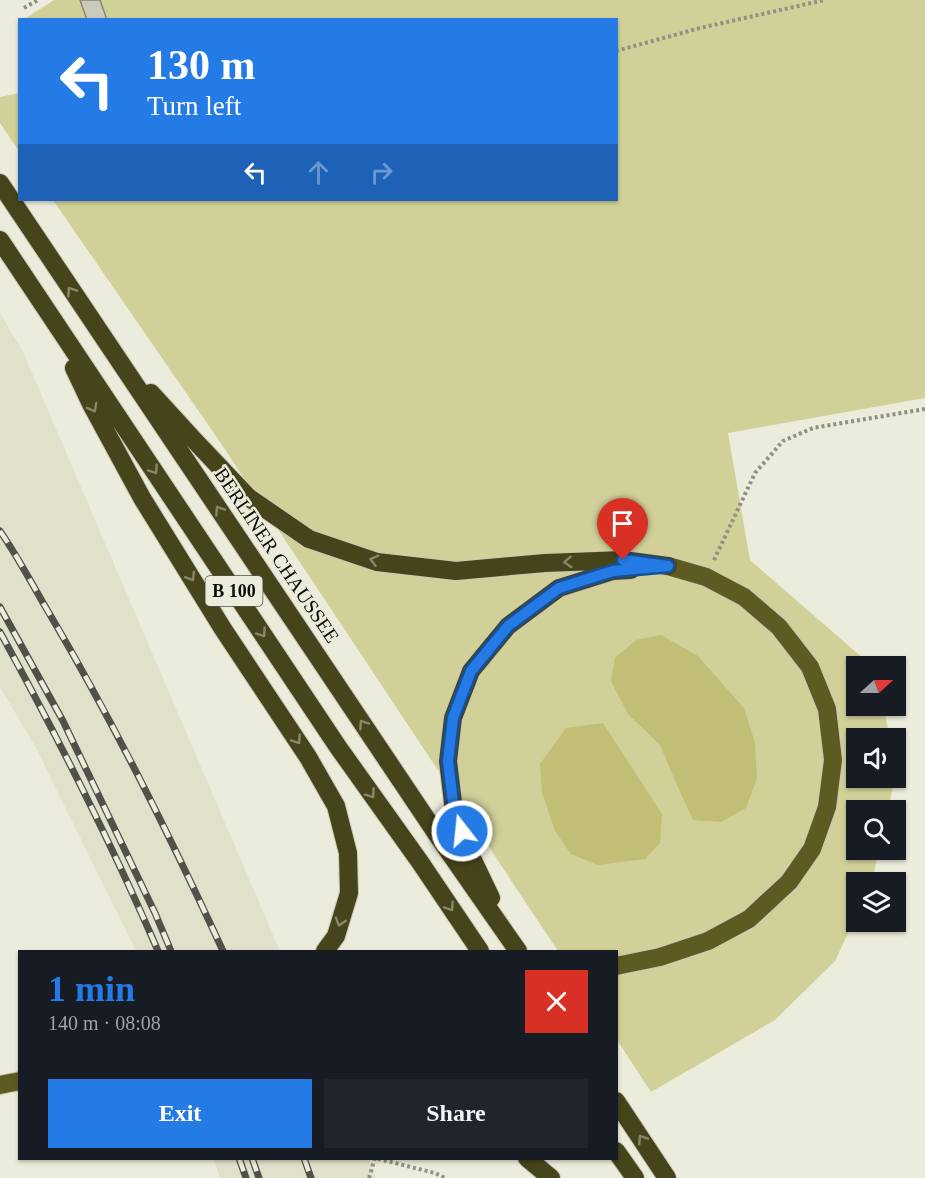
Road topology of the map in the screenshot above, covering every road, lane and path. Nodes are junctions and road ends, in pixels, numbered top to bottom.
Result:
1 (38, 0) edge
2 (825, 0) edge
3 (24, 8) dead end
4 (618, 50) edge
5 (0, 183) edge
6 (0, 240) edge
7 (51, 317) junction
8 (104, 339) junction
9 (925, 409) edge
10 (668, 566) junction
11 (706, 577) junction
12 (516, 948) edge
13 (326, 950) edge
14 (479, 950) edge
15 (618, 966) edge
16 (18, 1081) edge
17 (0, 1085) edge
18 (618, 1104) edge
19 (618, 1154) edge
20 (374, 1160) edge
21 (383, 1160) edge
22 (529, 1160) edge
23 (369, 1178) edge
24 (445, 1178) edge
25 (551, 1178) edge
26 (635, 1178) edge
27 (667, 1178) edge

1 - 3 path
2 - 4 path
8 -> 5 highway, BERLINER CHAUSSEE / B 100
6 - 7 highway, B 100
7 -> 13 highway
7 -> 14 highway, B 100
10 -> 8 highway
12 -> 8 highway, BERLINER CHAUSSEE / B 100
9 - 11 path
10 - 11 main road
10 - 12 highway
11 - 15 main road
16 - 17 main road
27 -> 18 highway
19 - 26 highway
20 - 23 path
21 - 24 path
22 - 25 highway

